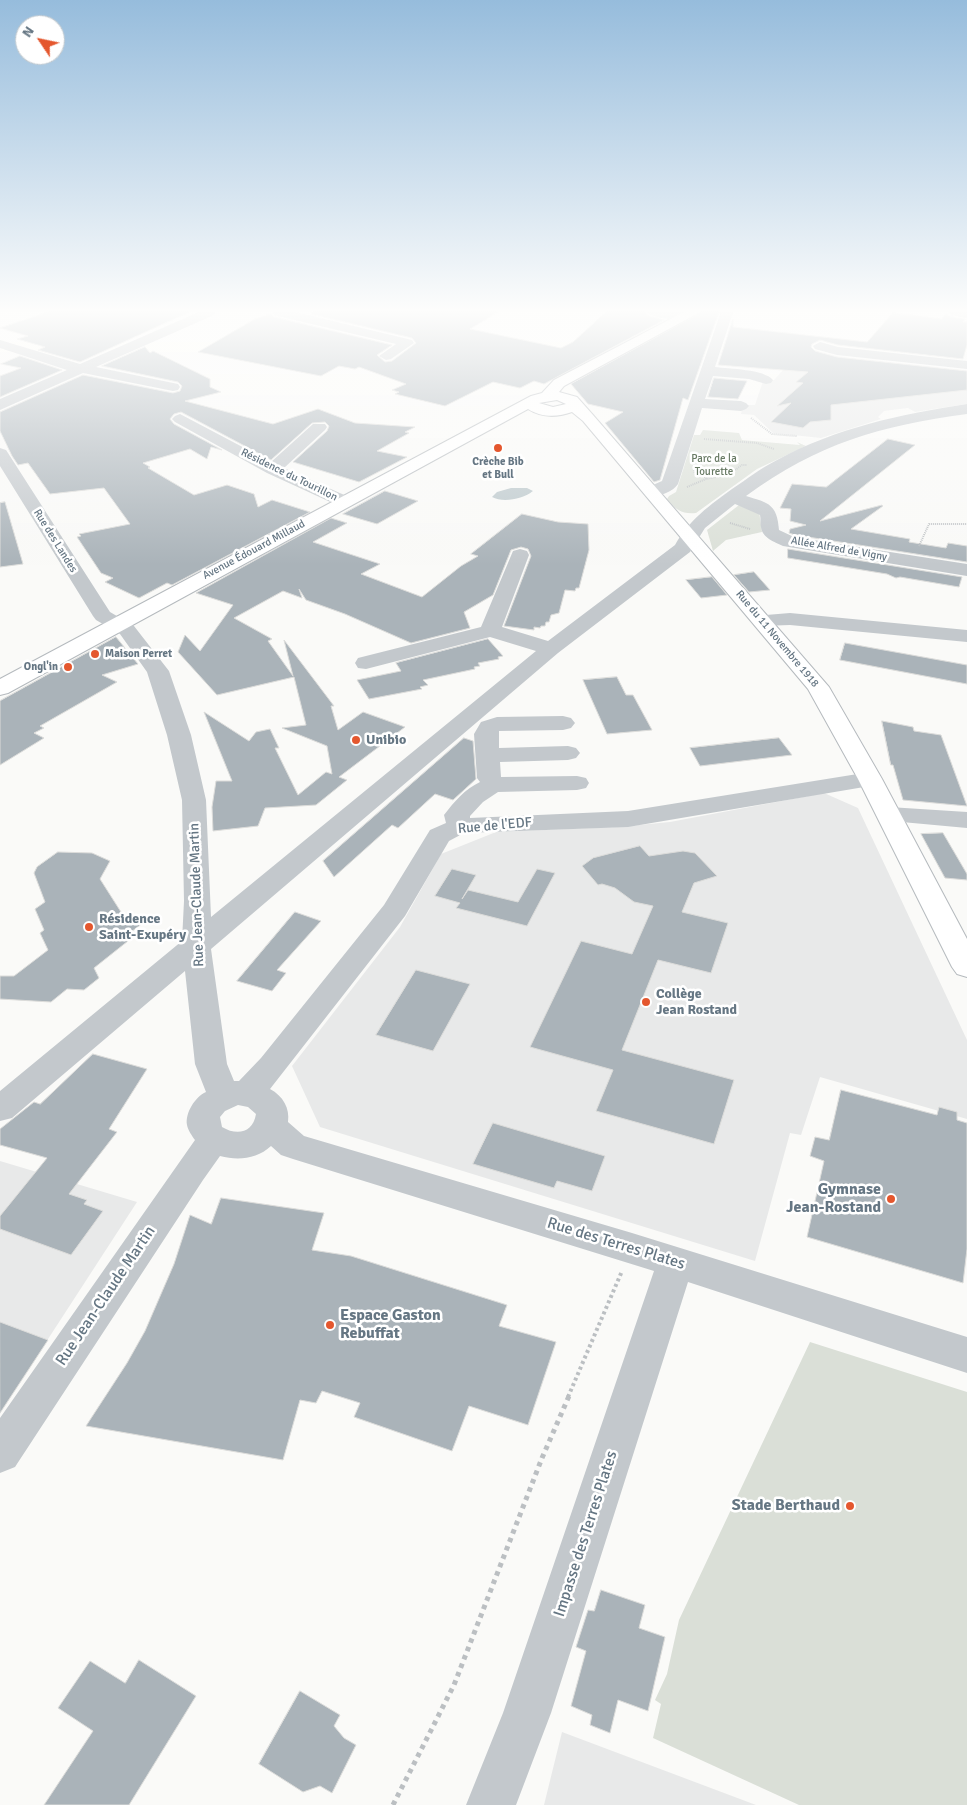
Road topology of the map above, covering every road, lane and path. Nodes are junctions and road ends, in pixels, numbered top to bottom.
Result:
1 (19, 396) edge
2 (546, 396) edge
3 (564, 396) edge
4 (698, 396) edge
5 (539, 403) junction
6 (696, 403) junction
7 (0, 405) edge
8 (567, 405) junction
9 (737, 406) joint
10 (967, 409) edge
11 (180, 419) dead end
12 (319, 427) dead end
13 (698, 440) dead end
14 (829, 442) junction
15 (0, 453) edge
16 (777, 453) dead end
17 (695, 454) dead end
18 (750, 464) dead end
19 (273, 469) junction
20 (652, 492) junction
21 (733, 497) junction
22 (345, 502) junction
23 (708, 516) junction
24 (967, 524) edge
25 (769, 530) junction
26 (926, 532) dead end
27 (689, 535) junction
28 (520, 555) dead end
29 (967, 570) edge
30 (761, 620) junction
31 (115, 625) junction
32 (490, 631) junction
33 (967, 636) edge
34 (551, 649) junction
35 (366, 663) dead end
36 (0, 688) edge
37 (563, 722) dead end
38 (568, 753) dead end
39 (487, 755) junction
40 (870, 779) junction
41 (578, 783) dead end
42 (495, 784) junction
43 (462, 815) junction
44 (889, 815) junction
45 (967, 820) edge
46 (196, 944) junction
47 (967, 967) edge
48 (235, 1095) junction
49 (0, 1109) edge
50 (270, 1126) junction
51 (213, 1141) junction
52 (632, 1248) junction
53 (675, 1262) junction
54 (967, 1355) edge
55 (0, 1453) edge
56 (393, 1805) edge
57 (491, 1805) edge

1 - 7 street
2 - 5 main road
3 - 8 main road
4 - 6 street
5 - 8 main road, Avenue Édouard Millaud
5 - 22 main road, Avenue Édouard Millaud
6 - 9 street
6 - 20 street
8 - 20 main road, Rue du 11 Novembre 1918
9 - 14 path
10 - 14 street
11 - 19 street, Résidence du Tourillon
12 - 19 street
13 - 16 path
14 - 21 street
15 - 31 street, Rue des Landes
17 - 18 path
19 - 22 street, Résidence du Tourillon
20 - 27 main road, Rue du 11 Novembre 1918
21 - 23 street
21 - 25 street
22 - 31 main road, Avenue Édouard Millaud
23 - 25 path
23 - 27 street
24 - 26 path
25 - 29 street, Allée Alfred de Vigny
27 - 30 main road, Rue du 11 Novembre 1918
27 - 34 street
28 - 32 street
30 - 33 street
30 - 40 main road, Rue du 11 Novembre 1918
31 - 36 main road, Avenue Édouard Millaud
31 - 46 street, Rue Jean-Claude Martin
32 - 34 street
32 - 35 street
34 - 46 street
37 - 39 street
38 - 39 street
39 - 42 street
40 - 43 street, Rue de l'EDF
40 - 44 main road, Rue du 11 Novembre 1918
41 - 42 street
42 - 43 street
43 - 48 street, Rue de l'EDF
44 - 45 street
44 - 47 main road, Rue du 11 Novembre 1918
46 - 48 street, Rue Jean-Claude Martin
46 - 49 street
48 - 50 street
48 - 51 street
50 - 51 street
50 - 52 street, Rue des Terres Plates
51 - 55 street, Rue Jean-Claude Martin
52 - 53 street, Rue des Terres Plates
52 - 56 path
53 - 54 street, Rue des Terres Plates
53 - 57 street, Impasse des Terres Plates

